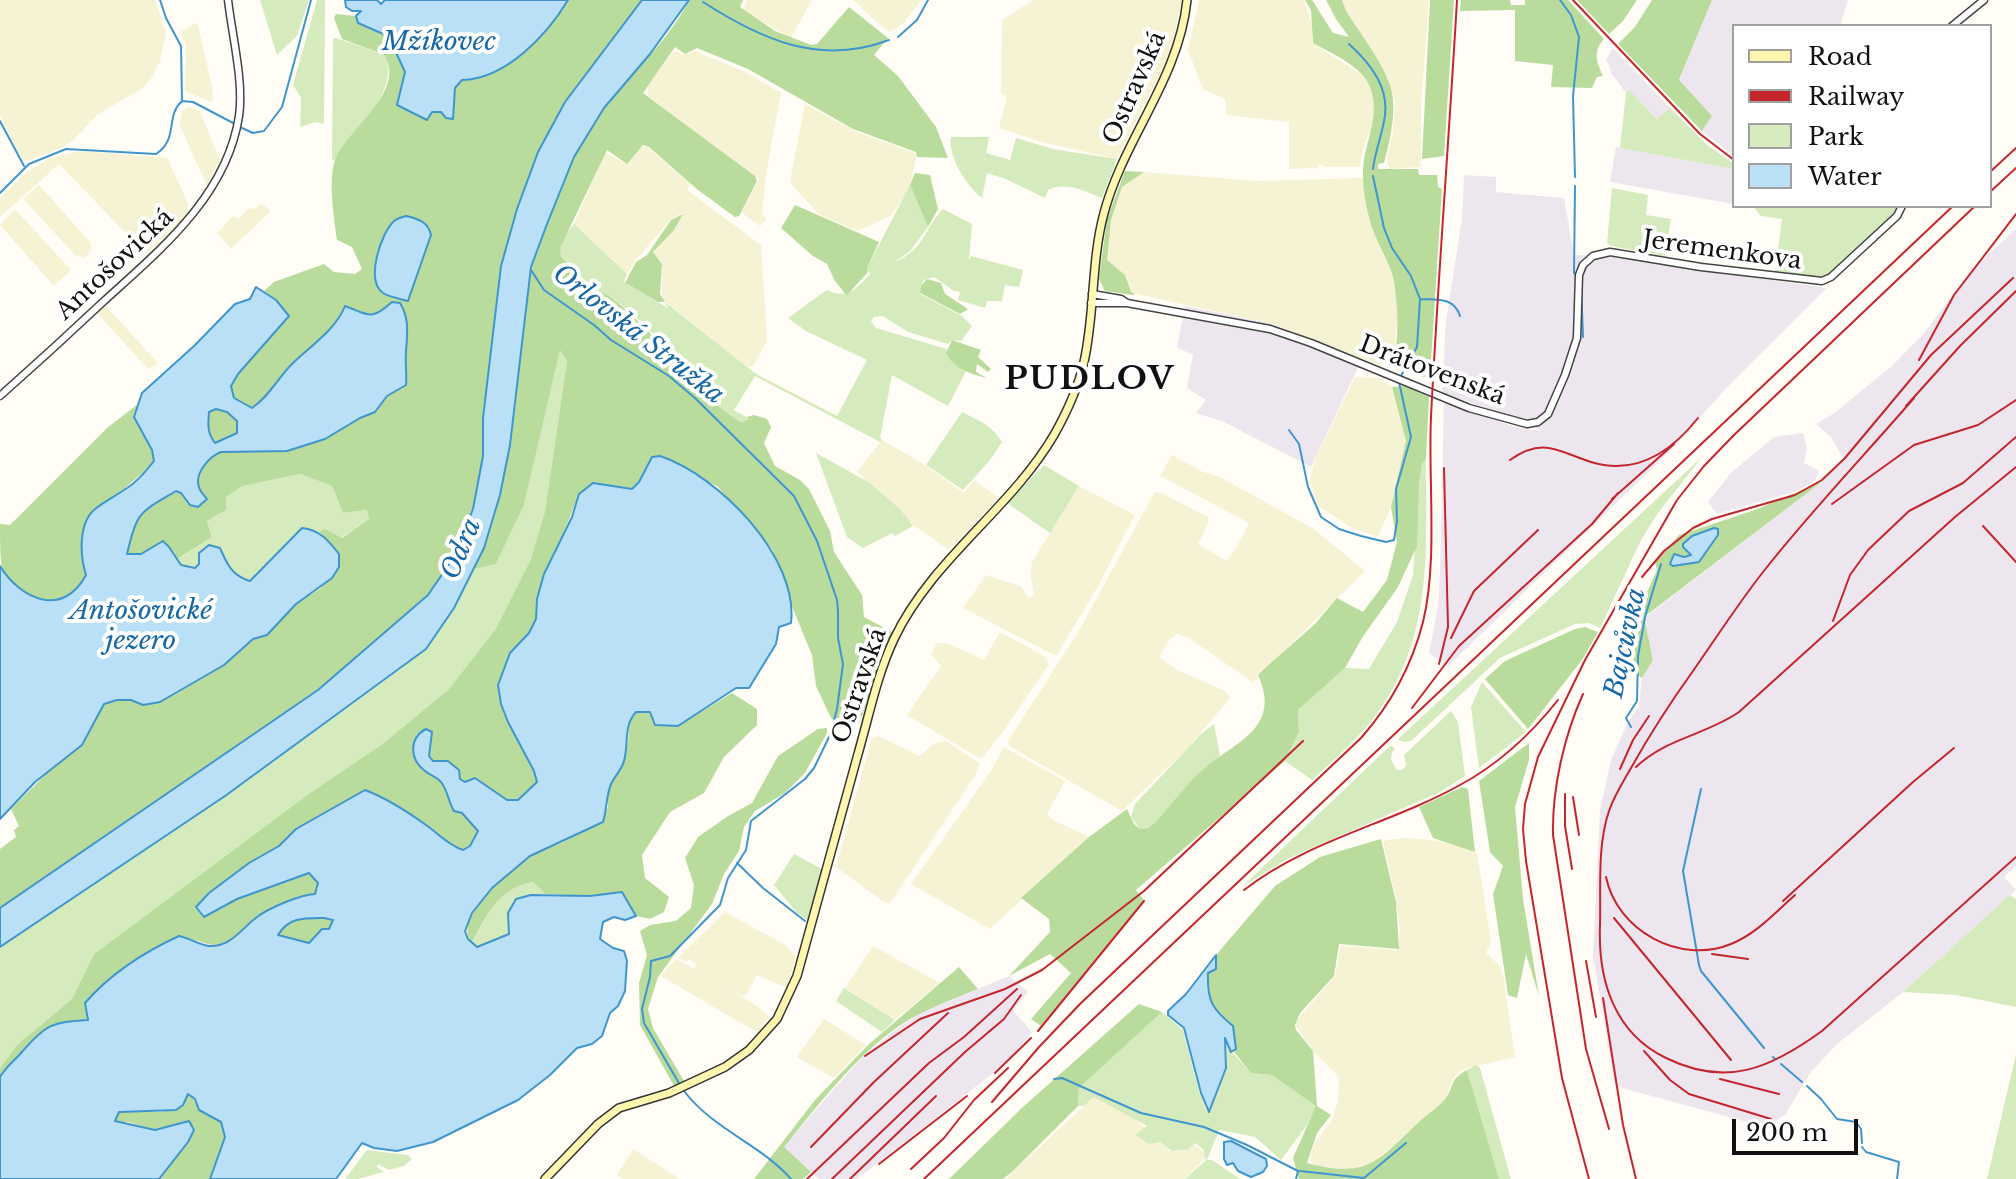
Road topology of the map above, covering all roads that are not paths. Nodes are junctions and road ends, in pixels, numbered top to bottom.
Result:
1 (228, 0) edge
2 (1187, 0) edge
3 (1984, 0) edge
4 (1954, 24) edge
5 (1901, 208) edge
6 (1603, 253) joint
7 (1092, 298) junction
8 (0, 396) edge
9 (545, 1179) edge

1 - 8 street, Antošovická
2 - 7 main road, Ostravská
3 - 4 street
5 - 6 street, Jeremenkova
6 - 7 street, Drátovenská
7 - 9 main road, Ostravská

